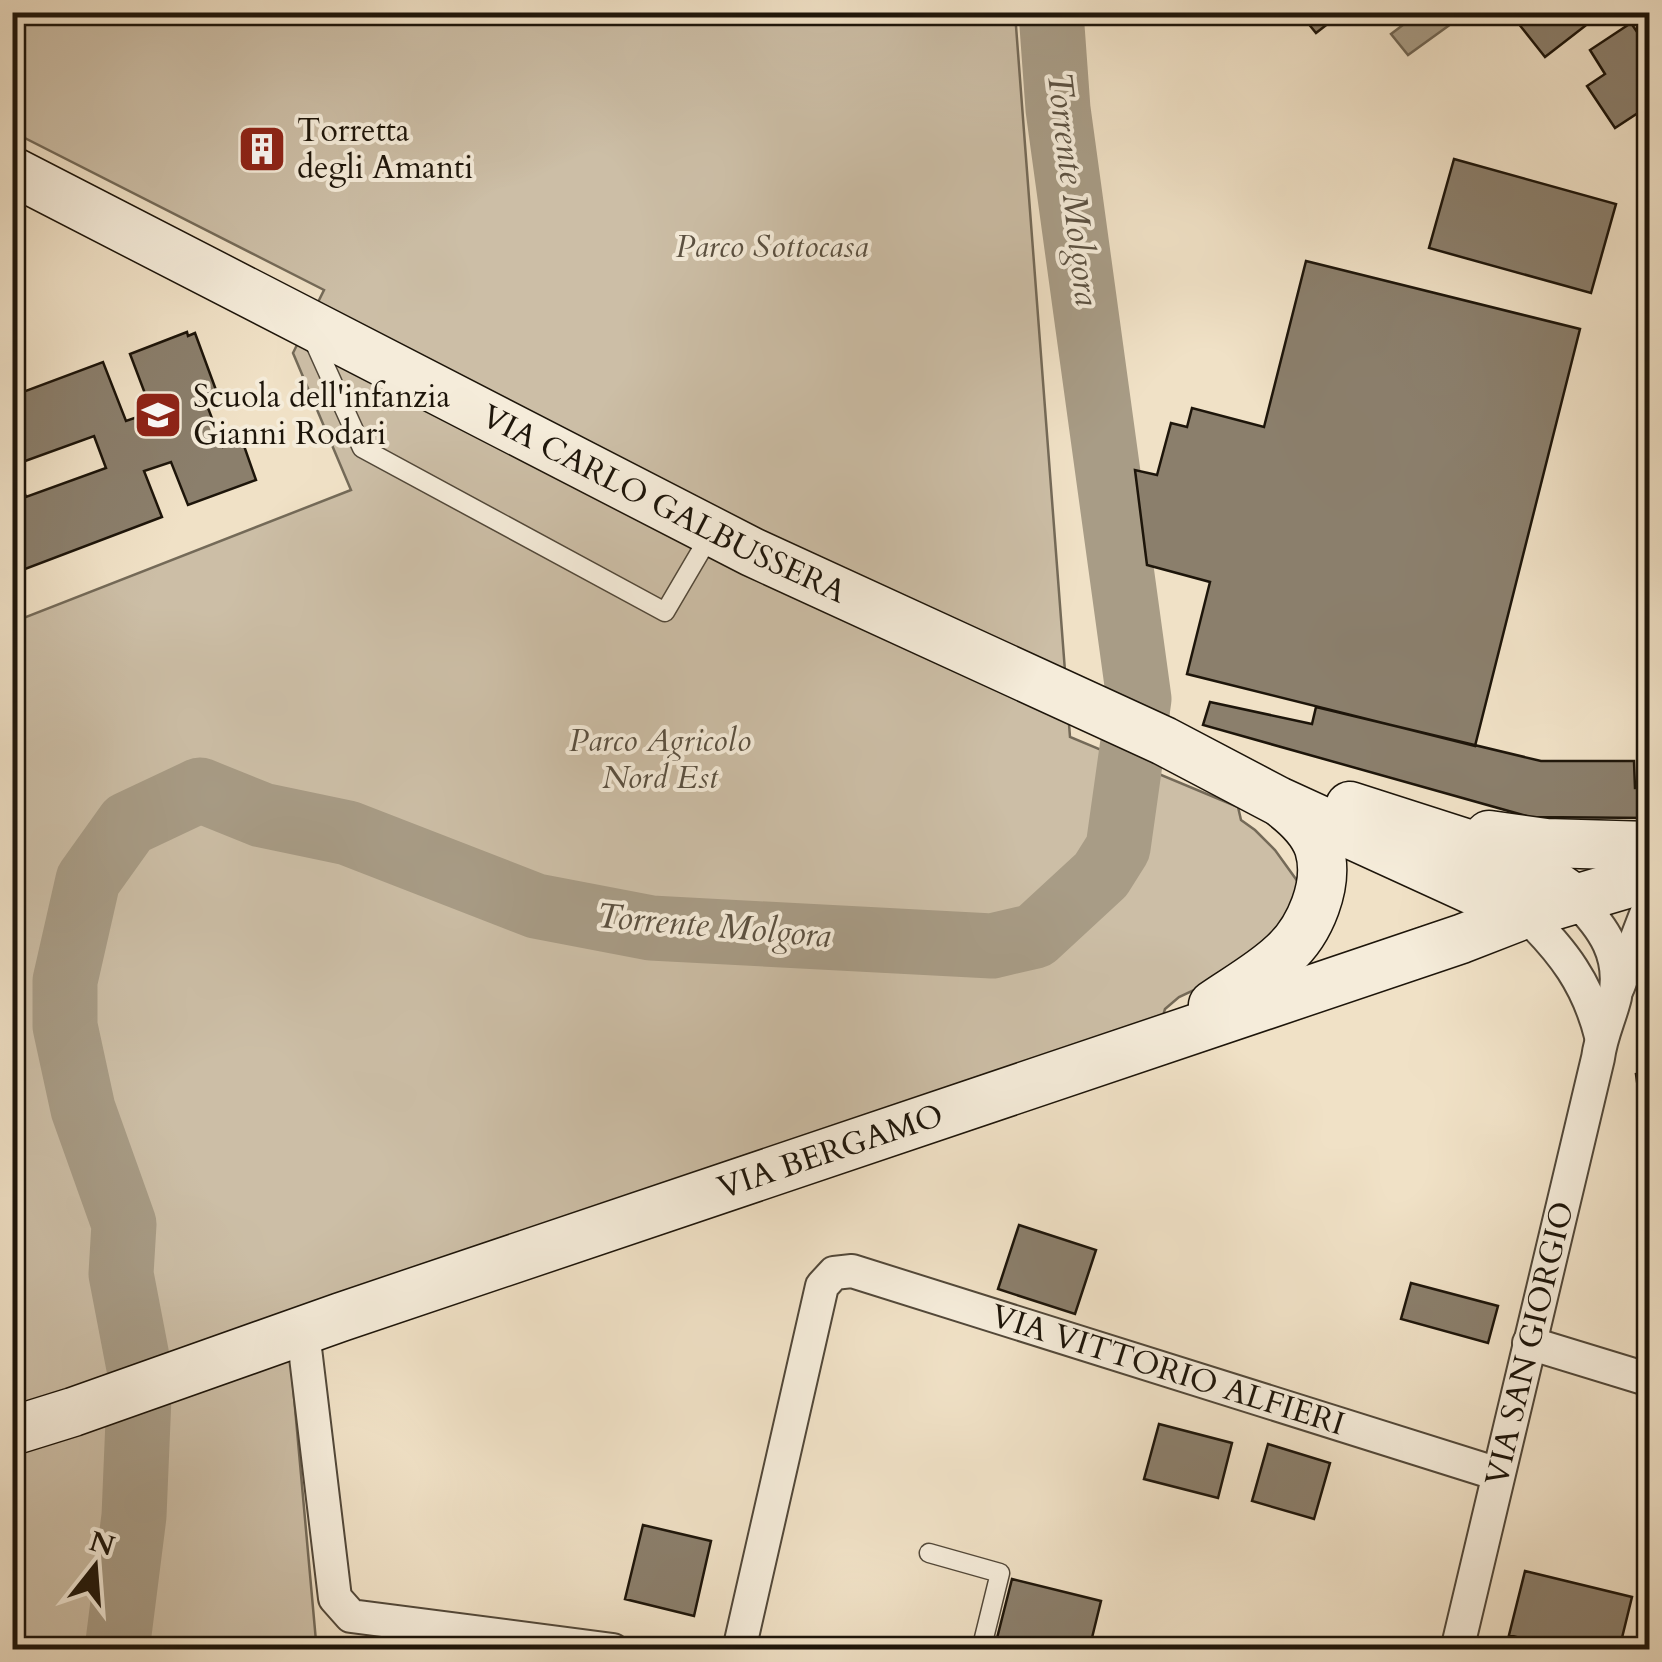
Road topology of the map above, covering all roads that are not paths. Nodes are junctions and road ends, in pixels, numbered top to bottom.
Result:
1 (12, 172) edge
2 (304, 320) junction
3 (712, 532) junction
4 (1164, 741) junction
5 (1278, 801) junction
6 (1378, 816) junction
7 (1650, 846) edge
8 (1650, 876) edge
9 (1576, 900) junction
10 (1650, 904) edge
11 (1524, 914) junction
12 (1615, 996) junction
13 (1169, 1036) junction
14 (1601, 1036) junction
15 (302, 1332) junction
16 (1529, 1343) junction
17 (1650, 1380) edge
18 (12, 1431) edge
19 (1498, 1474) junction
20 (929, 1554) dead end
21 (511, 1643) edge
22 (612, 1650) edge
23 (738, 1650) edge
24 (981, 1650) edge
25 (1457, 1650) edge

1 - 2 street, VIA CARLO GALBUSSERA
2 - 3 street, VIA CARLO GALBUSSERA
2 - 3 lane
3 - 4 street, VIA CARLO GALBUSSERA
4 - 5 street, VIA CARLO GALBUSSERA
4 - 6 street, VIA CARLO GALBUSSERA
5 - 11 street, VIA CARLO GALBUSSERA
5 - 13 street, VIA CARLO GALBUSSERA
6 - 7 street, VIA CARLO GALBUSSERA
6 - 9 street, VIA CARLO GALBUSSERA
8 - 9 street, VIA BERGAMO
9 - 11 street, VIA BERGAMO
9 - 12 street, VIA SAN GIORGIO
10 - 12 street, VIA SAN GIORGIO
11 - 13 street, VIA BERGAMO
11 - 14 street
12 - 14 street, VIA SAN GIORGIO
13 - 15 street, VIA BERGAMO
14 - 16 street, VIA SAN GIORGIO
15 - 18 street, VIA BERGAMO
15 - 21 street
16 - 17 street
16 - 19 street, VIA SAN GIORGIO
19 - 23 street, VIA VITTORIO ALFIERI
19 - 25 street, VIA SAN GIORGIO
20 - 24 lane
21 - 22 street

